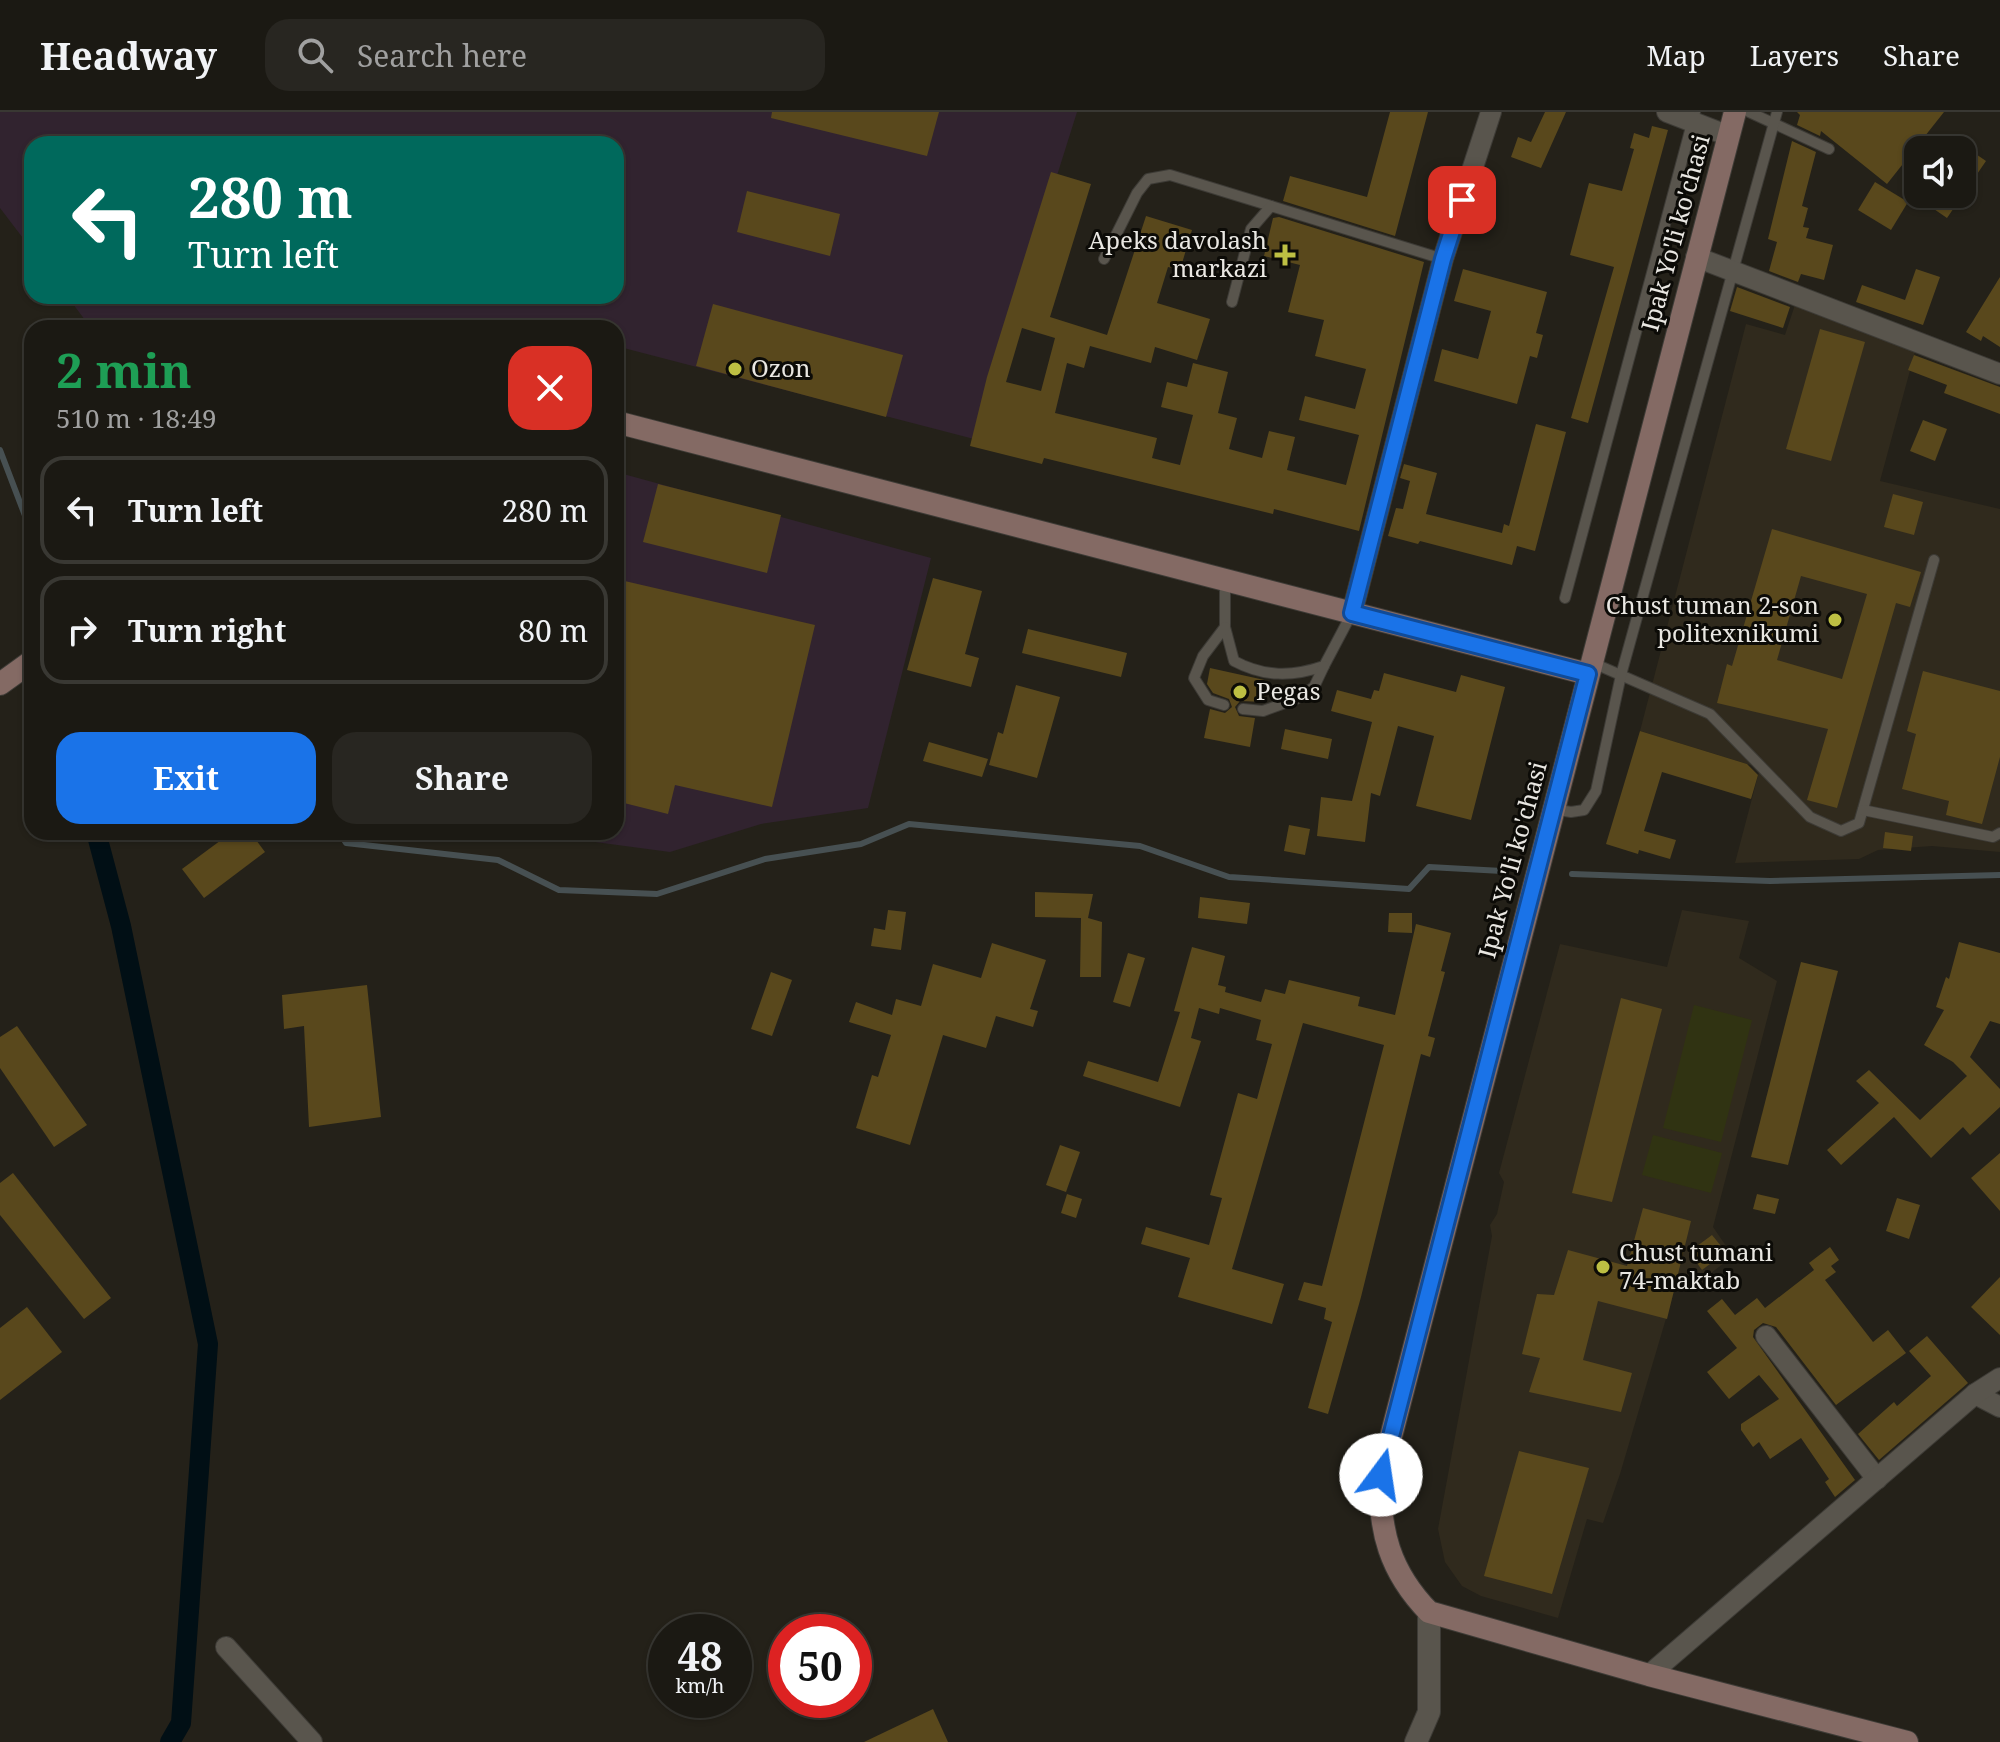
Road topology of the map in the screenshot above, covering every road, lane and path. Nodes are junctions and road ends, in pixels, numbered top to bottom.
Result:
1 (1491, 112) edge
2 (1667, 112) edge
3 (1735, 112) edge
4 (1749, 112) edge
5 (1694, 117) edge
6 (1776, 117) edge
7 (1729, 136) junction
8 (1829, 149) dead end
9 (1271, 206) junction
10 (1696, 257) junction
11 (1104, 259) dead end
12 (1443, 259) junction
13 (1734, 272) junction
14 (1232, 302) dead end
15 (2000, 374) edge
16 (624, 424) edge
17 (1934, 560) dead end
18 (1225, 579) junction
19 (1565, 598) dead end
20 (1352, 613) junction
21 (1225, 627) junction
22 (1324, 666) junction
23 (24, 667) edge
24 (1590, 668) junction
25 (1621, 675) junction
26 (0, 684) edge
27 (1224, 705) dead end
28 (1243, 709) dead end
29 (1553, 809) junction
30 (1863, 810) junction
31 (2000, 833) edge
32 (1766, 1336) dead end
33 (2000, 1378) edge
34 (1975, 1394) junction
35 (2000, 1407) edge
36 (1877, 1479) junction
37 (1429, 1612) junction
38 (226, 1647) dead end
39 (1649, 1675) junction
40 (312, 1742) edge
41 (1416, 1742) edge
42 (1907, 1742) edge

1 - 12 street
2 - 5 street
3 - 7 main road, Ipak Yo'li ko'chasi
4 - 6 lane
5 - 7 street
5 - 19 lane
6 - 8 lane
6 - 13 lane
7 - 10 main road, Ipak Yo'li ko'chasi
9 - 11 lane
9 - 12 lane
9 - 14 lane
10 - 13 street
10 - 24 main road, Ipak Yo'li ko'chasi
12 - 20 street
13 - 15 street
13 - 25 lane
16 - 18 main road
17 - 30 lane
18 - 20 main road
18 - 21 lane
20 - 22 lane
20 - 24 main road
21 - 22 lane
21 - 27 lane
22 - 28 lane
23 - 26 main road
24 - 25 lane
24 - 29 main road, Ipak Yo'li ko'chasi
25 - 29 lane
25 - 30 lane
29 - 37 main road, Ipak Yo'li ko'chasi
30 - 31 lane
32 - 36 street
33 - 34 street
34 - 35 street
34 - 36 street
36 - 39 street
37 - 39 main road
37 - 41 street
38 - 40 street
39 - 42 main road

